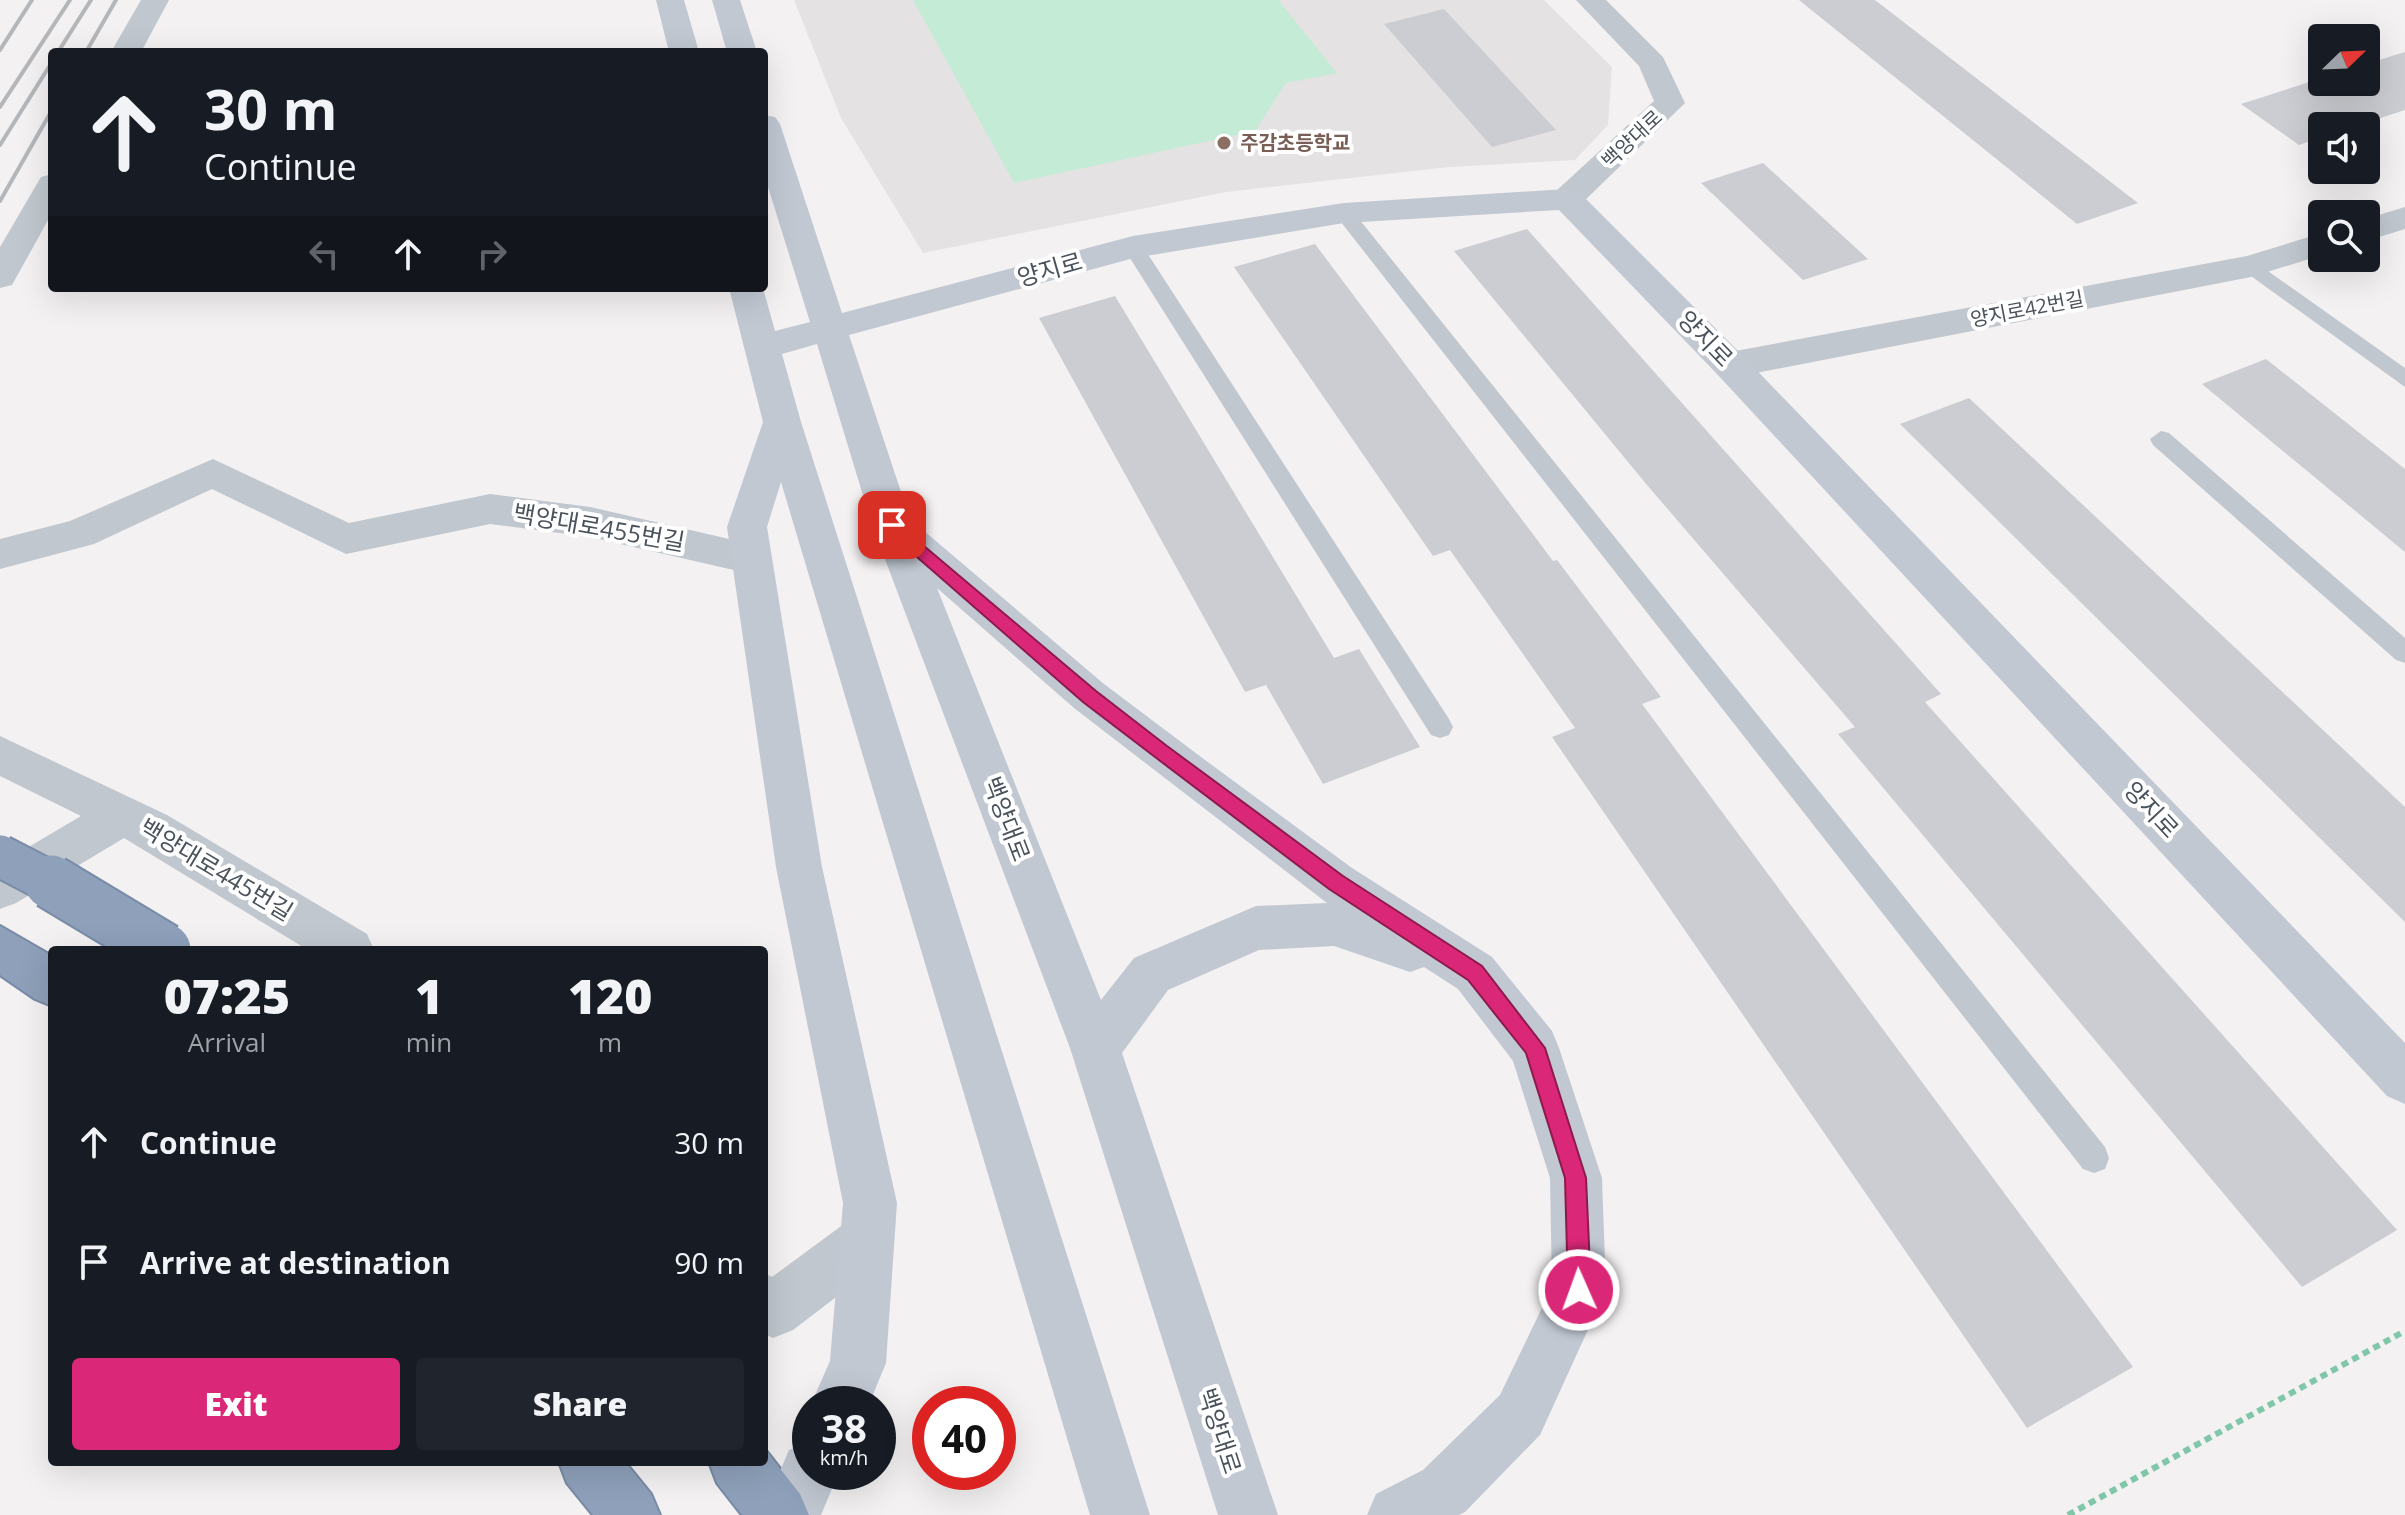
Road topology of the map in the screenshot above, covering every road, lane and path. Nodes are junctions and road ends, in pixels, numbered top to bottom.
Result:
1 (155, 0) edge
2 (670, 0) edge
3 (726, 0) edge
4 (1590, 0) edge
5 (128, 48) edge
6 (683, 48) edge
7 (741, 48) edge
8 (768, 137) edge
9 (48, 191) edge
10 (1567, 199) junction
11 (1344, 213) junction
12 (2405, 218) edge
13 (2380, 226) edge
14 (1133, 247) junction
15 (2308, 248) edge
16 (2251, 266) junction
17 (0, 277) edge
18 (747, 292) edge
19 (828, 332) junction
20 (762, 347) junction
21 (1730, 365) junction
22 (2405, 379) edge
23 (782, 422) junction
24 (2161, 439) dead end
25 (892, 525) junction
26 (0, 554) edge
27 (751, 559) junction
28 (2405, 653) edge
29 (1440, 727) dead end
30 (0, 755) edge
31 (123, 815) junction
32 (0, 856) edge
33 (0, 888) edge
34 (157, 946) edge
35 (343, 946) edge
36 (0, 948) edge
37 (1475, 973) junction
38 (48, 980) edge
39 (1095, 1048) junction
40 (2405, 1079) edge
41 (2094, 1158) dead end
42 (867, 1240) junction
43 (768, 1305) edge
44 (2405, 1331) edge
45 (848, 1386) edge
46 (591, 1466) edge
47 (741, 1466) edge
48 (802, 1490) edge
49 (630, 1515) edge
50 (779, 1515) edge
51 (791, 1515) edge
52 (1120, 1515) edge
53 (1248, 1515) edge
54 (1397, 1515) edge
55 (2068, 1515) edge

1 - 5 street
2 - 6 street
3 - 7 street
4 - 10 street, 백양대로
8 - 19 street, 백양대로
9 - 17 street
10 - 11 street, 양지로
10 - 21 street, 양지로
11 - 14 street, 양지로
11 - 41 lane
12 - 13 street
14 - 19 street, 양지로
14 - 29 lane
15 - 16 street, 양지로42번길
16 - 21 street, 양지로42번길
16 - 22 lane
18 - 20 street
19 - 20 street, 양지로
19 - 25 street, 백양대로
20 - 23 street
21 - 40 street, 양지로
23 - 27 street
23 - 52 street
24 - 28 lane
25 - 37 street
25 - 39 street, 백양대로
26 - 27 street, 백양대로455번길
27 - 42 street
30 - 31 street, 백양대로445번길
31 - 33 street, 백양대로445번길
31 - 35 street, 백양대로445번길
32 - 34 highway, bridge
36 - 38 highway
37 - 39 street
37 - 54 street
39 - 53 street, 백양대로
42 - 43 street
42 - 45 street
44 - 55 path
46 - 49 highway
47 - 50 highway
48 - 51 street

